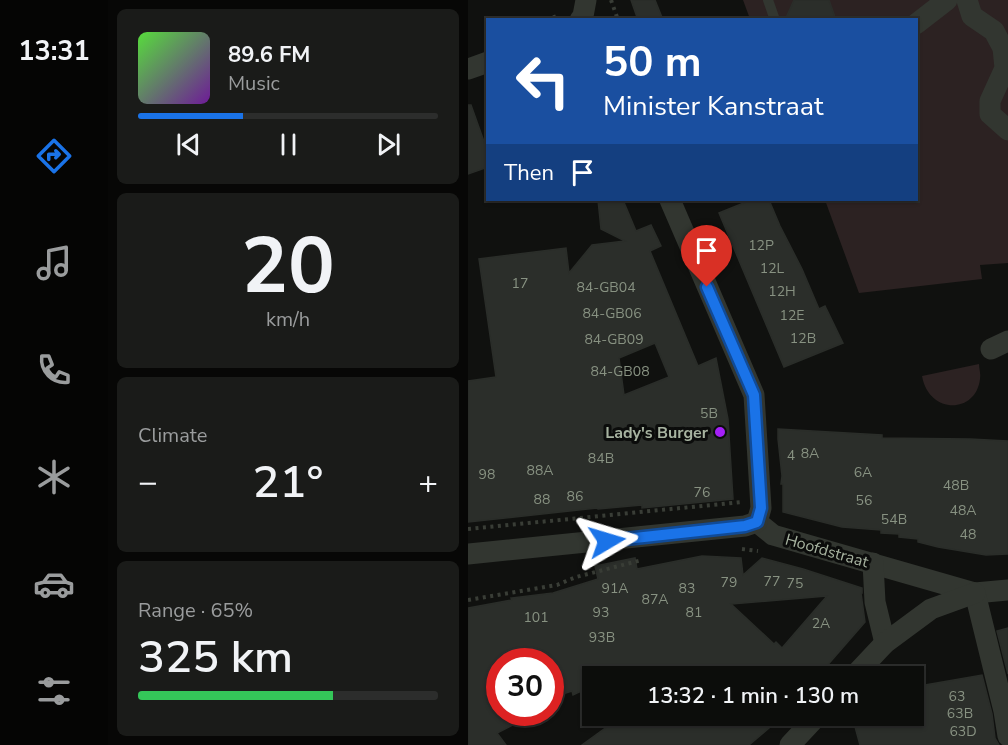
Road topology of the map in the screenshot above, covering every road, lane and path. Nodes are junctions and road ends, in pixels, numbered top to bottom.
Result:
1 (586, 0) edge
2 (611, 0) edge
3 (768, 0) edge
4 (947, 0) edge
5 (967, 0) edge
6 (582, 18) edge
7 (617, 18) edge
8 (774, 18) edge
9 (918, 22) edge
10 (486, 63) edge
11 (468, 69) edge
12 (1008, 130) edge
13 (670, 201) edge
14 (761, 501) junction
15 (757, 522) junction
16 (468, 529) edge
17 (778, 536) junction
18 (738, 549) dead end
19 (468, 555) edge
20 (644, 559) dead end
21 (873, 563) junction
22 (1008, 590) edge
23 (975, 593) junction
24 (468, 600) edge
25 (885, 643) junction
26 (863, 666) edge
27 (808, 726) edge
28 (1008, 736) edge
29 (790, 745) edge

1 - 6 street
2 - 7 path
3 - 8 lane
4 - 9 street
5 - 12 street
10 - 11 street
13 - 14 street
14 - 15 street
14 - 16 path
15 - 17 street, Hoofdstraat
15 - 19 street
17 - 18 path
17 - 21 street, Hoofdstraat
20 - 24 path
21 - 23 street, Hoofdstraat
21 - 25 street
22 - 23 street, Hoofdstraat
23 - 25 street
23 - 28 street
25 - 26 street
27 - 29 street

